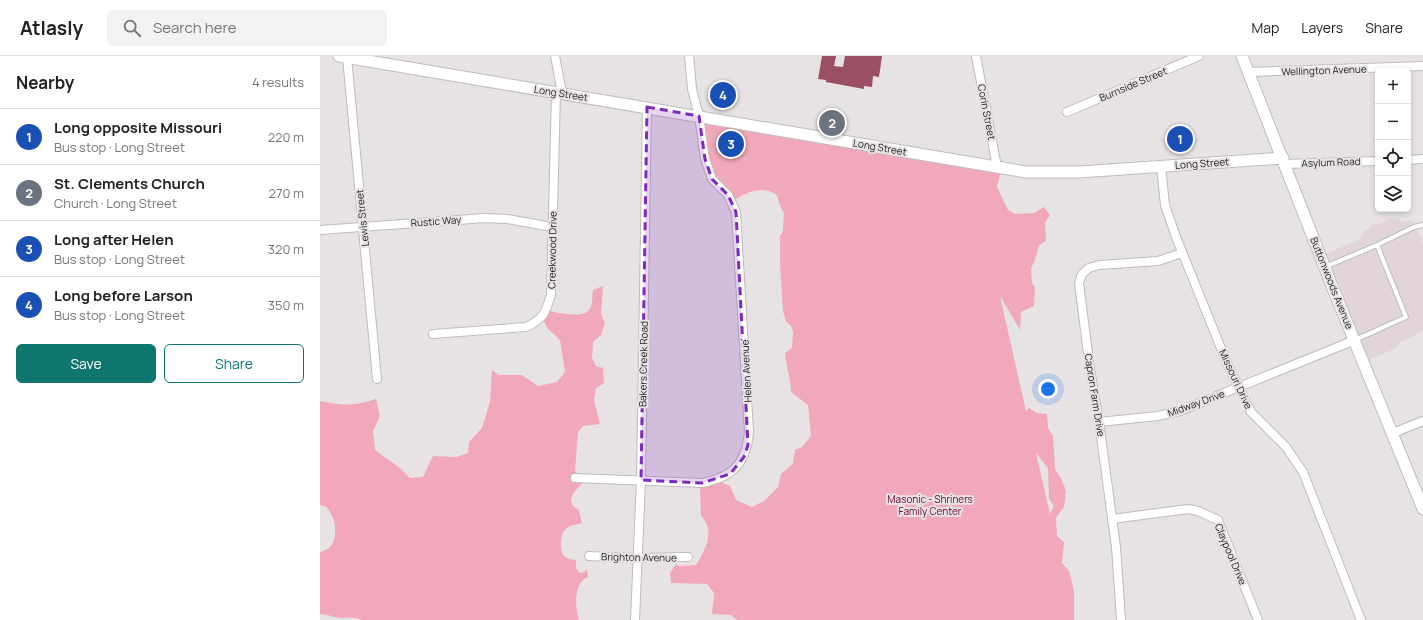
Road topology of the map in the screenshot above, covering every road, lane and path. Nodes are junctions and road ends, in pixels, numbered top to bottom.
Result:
1 (555, 56) edge
2 (689, 56) edge
3 (976, 56) edge
4 (1199, 56) edge
5 (1242, 56) edge
6 (343, 57) edge
7 (1423, 66) edge
8 (1249, 72) junction
9 (559, 92) junction
10 (648, 108) junction
11 (1067, 112) dead end
12 (699, 116) junction
13 (1423, 159) edge
14 (1411, 160) edge
15 (1284, 161) junction
16 (1375, 161) edge
17 (1161, 166) junction
18 (997, 167) junction
19 (1423, 225) edge
20 (363, 226) junction
21 (552, 227) junction
22 (320, 230) edge
23 (1377, 245) junction
24 (1182, 253) junction
25 (1325, 267) junction
26 (433, 334) dead end
27 (1355, 340) junction
28 (377, 379) dead end
29 (1238, 387) junction
30 (1423, 421) edge
31 (1100, 422) junction
32 (1392, 433) junction
33 (575, 478) dead end
34 (641, 480) junction
35 (1423, 509) edge
36 (1112, 519) junction
37 (589, 556) dead end
38 (688, 557) dead end
39 (638, 558) junction
40 (635, 620) edge
41 (1121, 620) edge
42 (1258, 620) edge
43 (1361, 620) edge

1 - 9 street, Creekwood Drive
2 - 12 street, Helen Avenue
3 - 18 street, Corin Street
4 - 11 street, Burnside Street
5 - 8 street, Buttonwoods Avenue
6 - 9 street, Long Street
6 - 20 street, Lewis Street
7 - 8 street, Wellington Avenue
8 - 15 street, Buttonwoods Avenue
9 - 10 street, Long Street
9 - 21 street, Creekwood Drive
10 - 12 street, Long Street
10 - 34 street, Bakers Creek Road
12 - 18 street, Long Street
12 - 34 street, Helen Avenue
13 - 14 street
15 - 16 street, Asylum Road
15 - 17 street, Long Street
15 - 25 street, Buttonwoods Avenue
17 - 18 street, Long Street
17 - 24 street, Missouri Drive
19 - 23 lane
20 - 21 street, Rustic Way
20 - 22 street, Rustic Way
20 - 28 street, Lewis Street
21 - 26 street, Creekwood Drive
23 - 25 lane
23 - 27 lane
24 - 29 street, Missouri Drive
24 - 31 street, Capron Farm Drive
25 - 27 street, Buttonwoods Avenue
27 - 29 street, Midway Drive
27 - 32 street, Buttonwoods Avenue
29 - 31 street, Midway Drive
29 - 43 street, Missouri Drive
30 - 32 street
31 - 36 street, Capron Farm Drive
32 - 35 street, Buttonwoods Avenue
33 - 34 street, Helen Avenue
34 - 39 street, Bakers Creek Road
36 - 41 street, Capron Farm Drive
36 - 42 street, Claypool Drive
37 - 39 street, Brighton Avenue
38 - 39 street, Brighton Avenue
39 - 40 street, Bakers Creek Road

